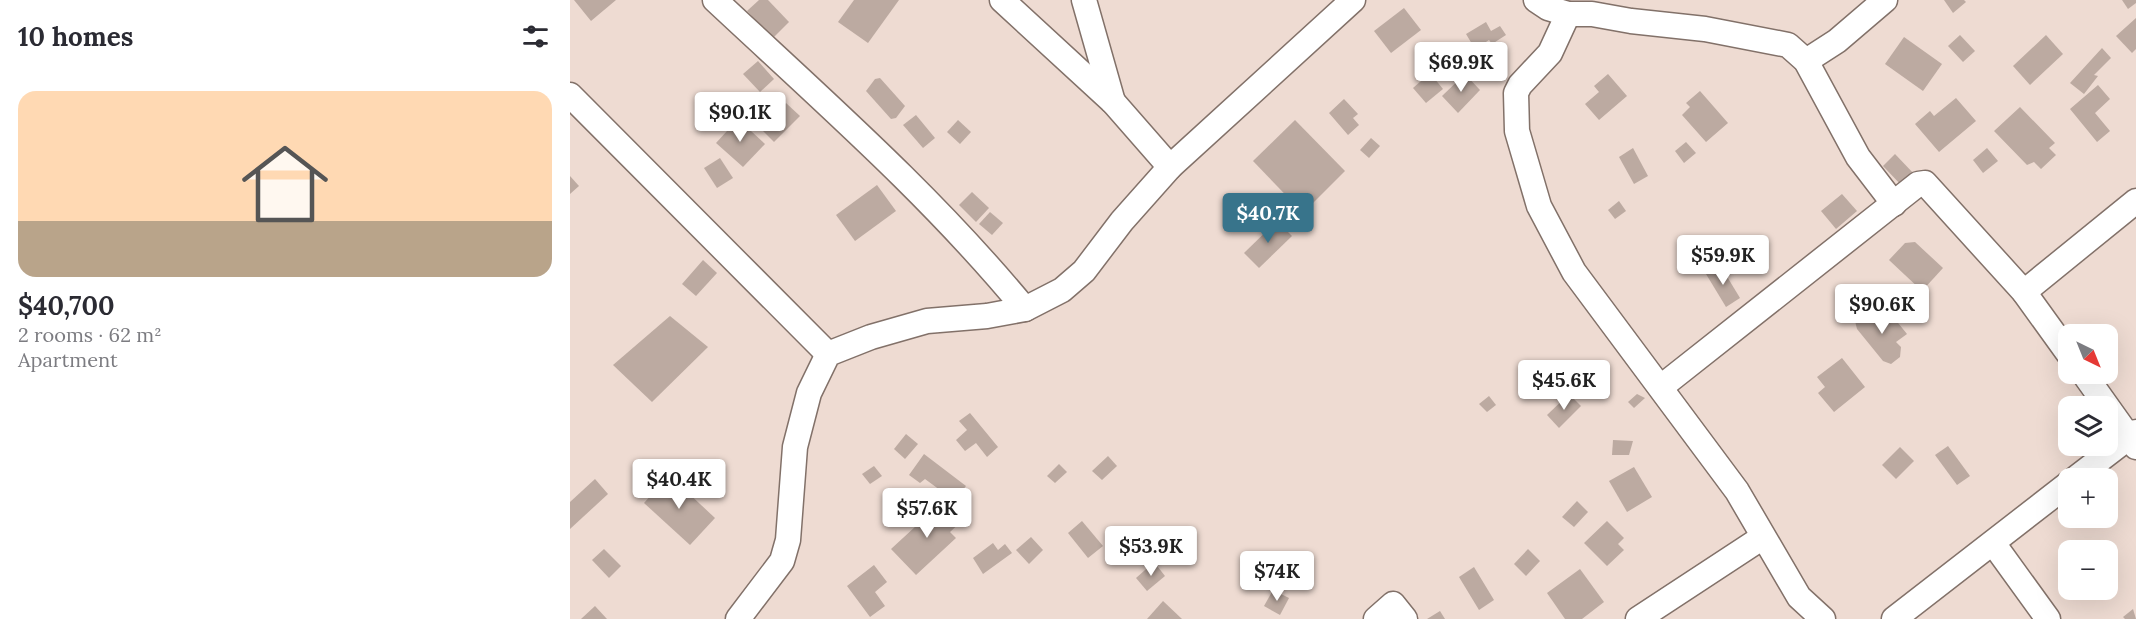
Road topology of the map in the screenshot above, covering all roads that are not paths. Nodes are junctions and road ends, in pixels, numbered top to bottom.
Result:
1 (715, 0) edge
2 (1002, 0) edge
3 (1084, 0) edge
4 (1353, 0) edge
5 (1536, 0) edge
6 (1885, 0) edge
7 (1568, 14) junction
8 (1806, 61) junction
9 (570, 95) edge
10 (1114, 103) junction
11 (1170, 167) junction
12 (2136, 201) edge
13 (1894, 204) junction
14 (2024, 292) junction
15 (1025, 309) junction
16 (2058, 339) edge
17 (828, 354) junction
18 (2092, 384) edge
19 (1661, 387) junction
20 (2134, 438) edge
21 (2090, 468) edge
22 (2058, 492) edge
23 (1763, 537) junction
24 (1993, 543) junction
25 (1799, 608) edge
26 (738, 619) edge
27 (1376, 619) edge
28 (1405, 619) edge
29 (1638, 619) edge
30 (1823, 619) edge
31 (1894, 619) edge
32 (2048, 619) edge

1 - 15 street
2 - 10 street
3 - 10 street
4 - 11 street
5 - 7 street
6 - 8 street
7 - 8 street
7 - 19 street
8 - 13 street
9 - 17 street
10 - 11 street
11 - 15 street
12 - 14 street
13 - 14 street
13 - 19 street
14 - 16 street
15 - 17 street
17 - 26 street
18 - 20 street
19 - 23 street
20 - 21 street
22 - 24 street
23 - 25 street
23 - 29 street
24 - 31 street
24 - 32 street
25 - 30 street
27 - 28 street

